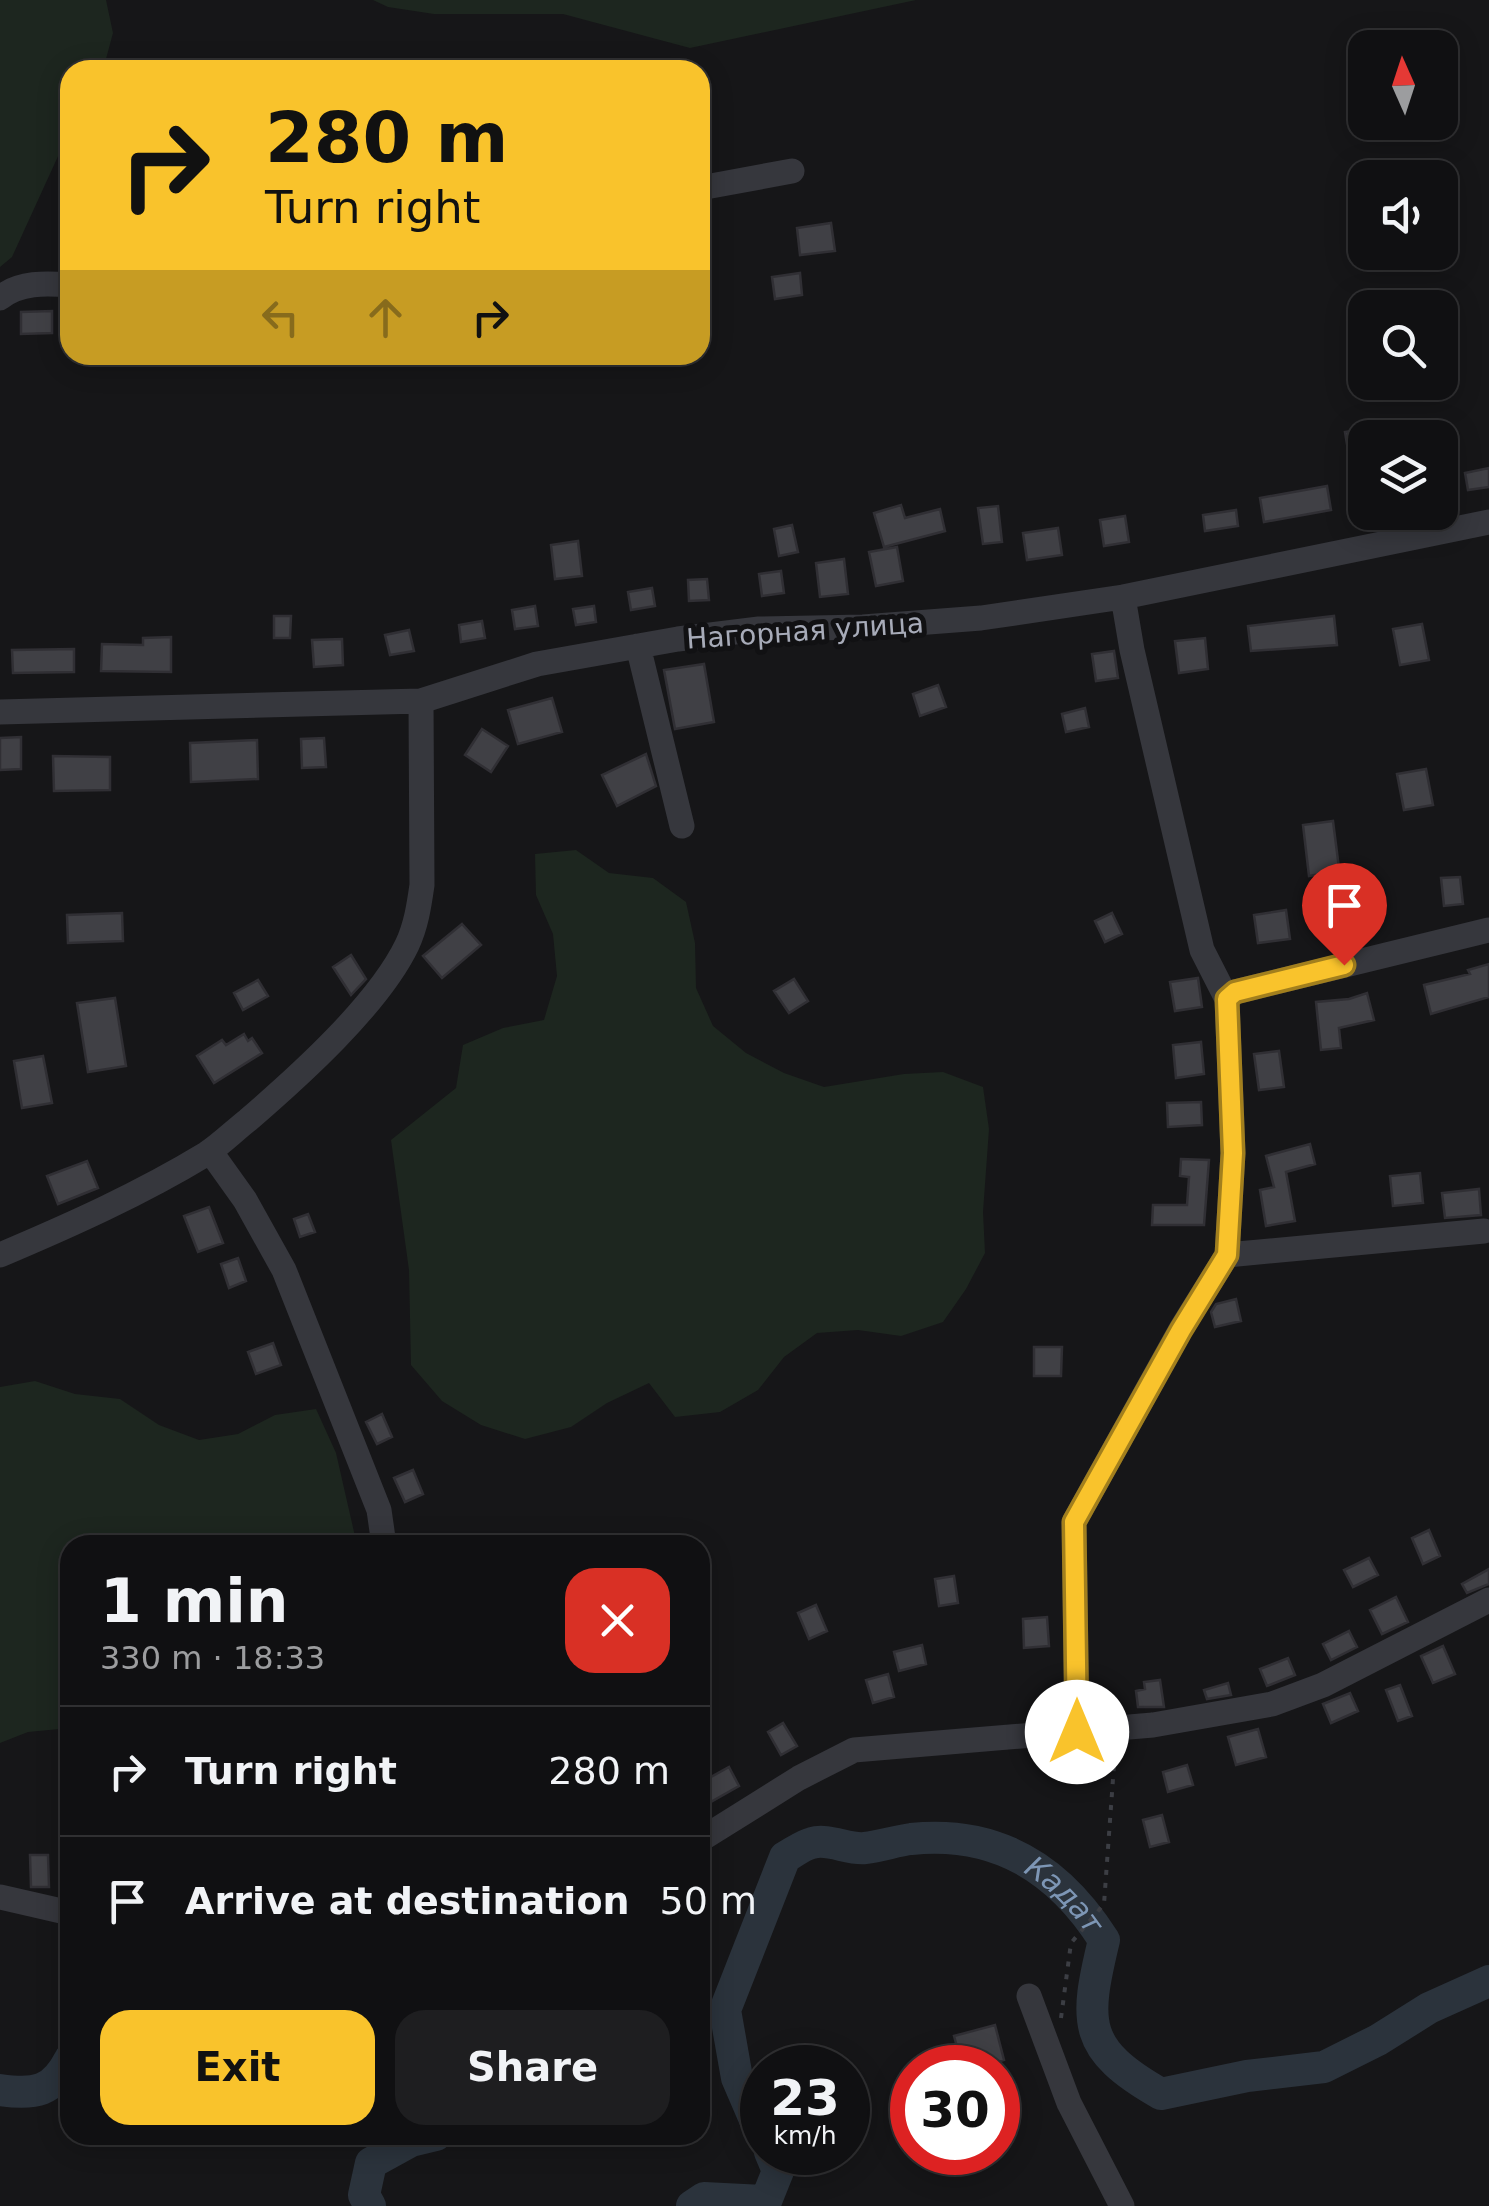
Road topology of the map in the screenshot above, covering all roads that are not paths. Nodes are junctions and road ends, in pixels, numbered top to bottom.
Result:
1 (792, 171) dead end
2 (710, 186) edge
3 (60, 285) edge
4 (4, 295) edge
5 (1489, 522) edge
6 (1123, 597) junction
7 (638, 646) junction
8 (421, 701) junction
9 (0, 712) edge
10 (682, 826) dead end
11 (1489, 930) edge
12 (1227, 999) junction
13 (210, 1152) junction
14 (1484, 1231) dead end
15 (1227, 1255) junction
16 (0, 1256) edge
17 (383, 1535) edge
18 (1489, 1600) edge
19 (1077, 1732) junction
20 (710, 1834) edge
21 (0, 1897) edge
22 (60, 1911) edge
23 (1028, 1996) dead end
24 (1122, 2206) edge

1 - 2 street
3 - 4 street
5 - 6 street, Нагорная улица
6 - 7 street, Нагорная улица
6 - 12 street
7 - 8 street, Нагорная улица
7 - 10 street
8 - 9 street, Нагорная улица
8 - 13 street
11 - 12 street
12 - 15 street
13 - 16 street
13 - 17 street
14 - 15 street
15 - 19 street
18 - 19 street
19 - 20 street
21 - 22 street
23 - 24 street

